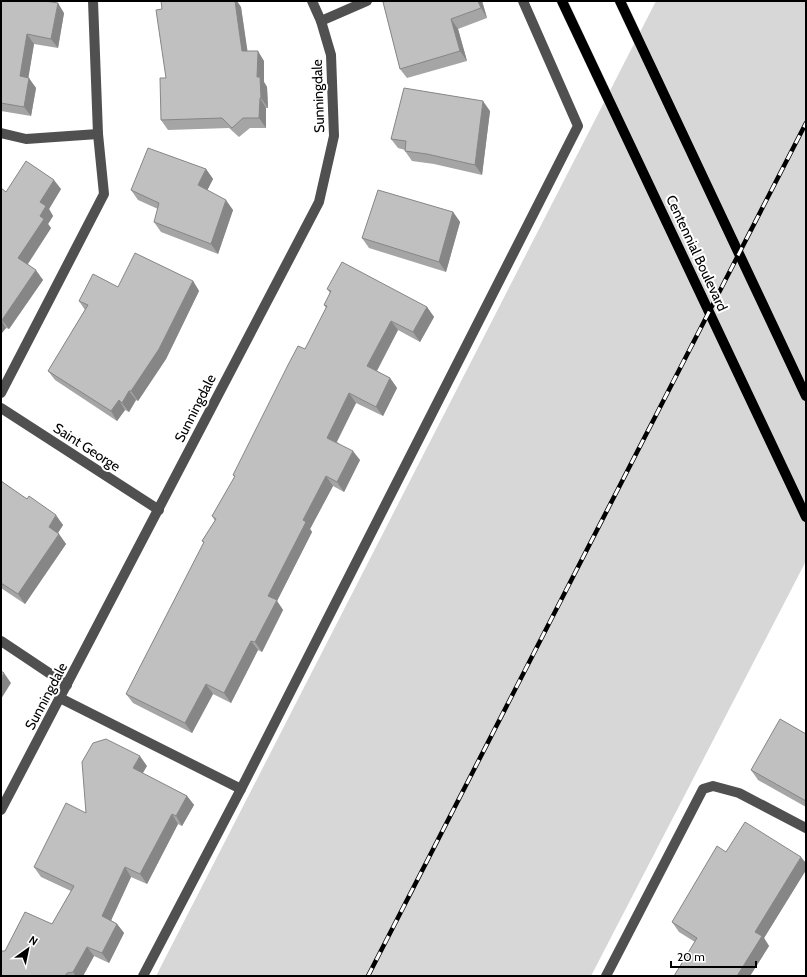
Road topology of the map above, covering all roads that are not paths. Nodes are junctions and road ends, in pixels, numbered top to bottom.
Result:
1 (93, 1) edge
2 (312, 1) edge
3 (367, 1) edge
4 (523, 1) edge
5 (562, 1) edge
6 (620, 1) edge
7 (321, 20) junction
8 (1, 133) edge
9 (98, 134) junction
10 (1, 393) edge
11 (806, 396) edge
12 (1, 408) edge
13 (159, 510) junction
14 (806, 517) edge
15 (1, 641) edge
16 (67, 685) junction
17 (60, 698) junction
18 (241, 789) junction
19 (1, 810) edge
20 (806, 828) edge
21 (143, 976) edge
22 (606, 976) edge

1 - 9 street
2 - 7 street, Sunningdale
3 - 7 street
4 - 18 street
5 - 14 main road, Centennial Boulevard
6 - 11 main road
7 - 13 street, Sunningdale
8 - 9 street
9 - 10 street
12 - 13 street, Saint George
13 - 16 street, Sunningdale
15 - 16 street
16 - 17 street, Sunningdale
17 - 18 street
17 - 19 street, Sunningdale
18 - 21 street
20 - 22 street

